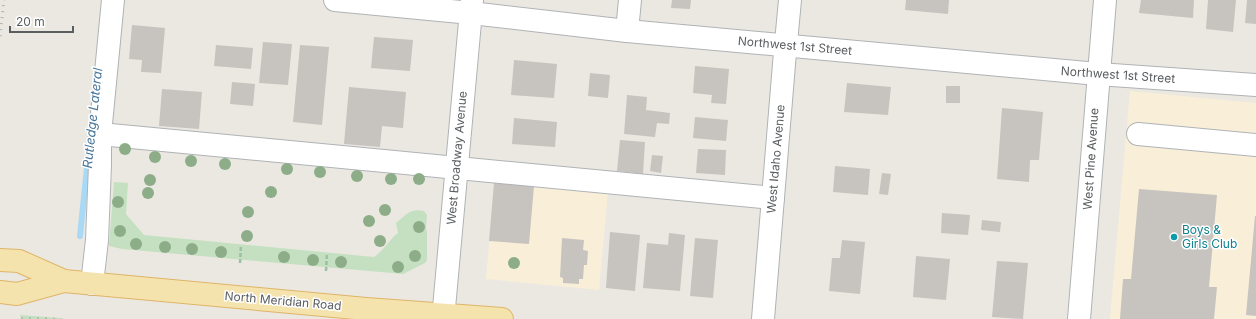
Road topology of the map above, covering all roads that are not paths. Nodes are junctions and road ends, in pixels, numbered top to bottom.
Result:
1 (113, 0) edge
2 (335, 0) edge
3 (630, 0) edge
4 (790, 0) edge
5 (1105, 0) edge
6 (472, 6) edge
7 (627, 31) junction
8 (785, 45) junction
9 (1098, 74) junction
10 (1256, 85) edge
11 (100, 134) junction
12 (1138, 134) dead end
13 (1256, 146) edge
14 (457, 168) junction
15 (773, 198) junction
16 (0, 260) edge
17 (64, 281) junction
18 (92, 284) junction
19 (0, 292) edge
20 (443, 317) edge
21 (502, 319) edge
22 (763, 319) edge
23 (1079, 319) edge

1 - 11 street
2 - 6 street, Northwest 1st Street
3 - 7 street
4 - 8 street, West Idaho Avenue
5 - 9 street, West Pine Avenue
6 - 7 street, Northwest 1st Street
6 - 14 street, West Broadway Avenue
7 - 8 street, Northwest 1st Street
8 - 9 street, Northwest 1st Street
8 - 15 street, West Idaho Avenue
9 - 10 street, Northwest 1st Street
9 - 23 street, West Pine Avenue
11 - 14 street
11 - 18 street
12 - 13 street
14 - 15 street
14 - 20 street, West Broadway Avenue
15 - 22 street, West Idaho Avenue
16 - 17 main road, North Meridian Road
17 - 18 main road, North Meridian Road
17 - 19 main road, North Meridian Road
18 - 20 main road, North Meridian Road
20 - 21 main road, North Meridian Road

